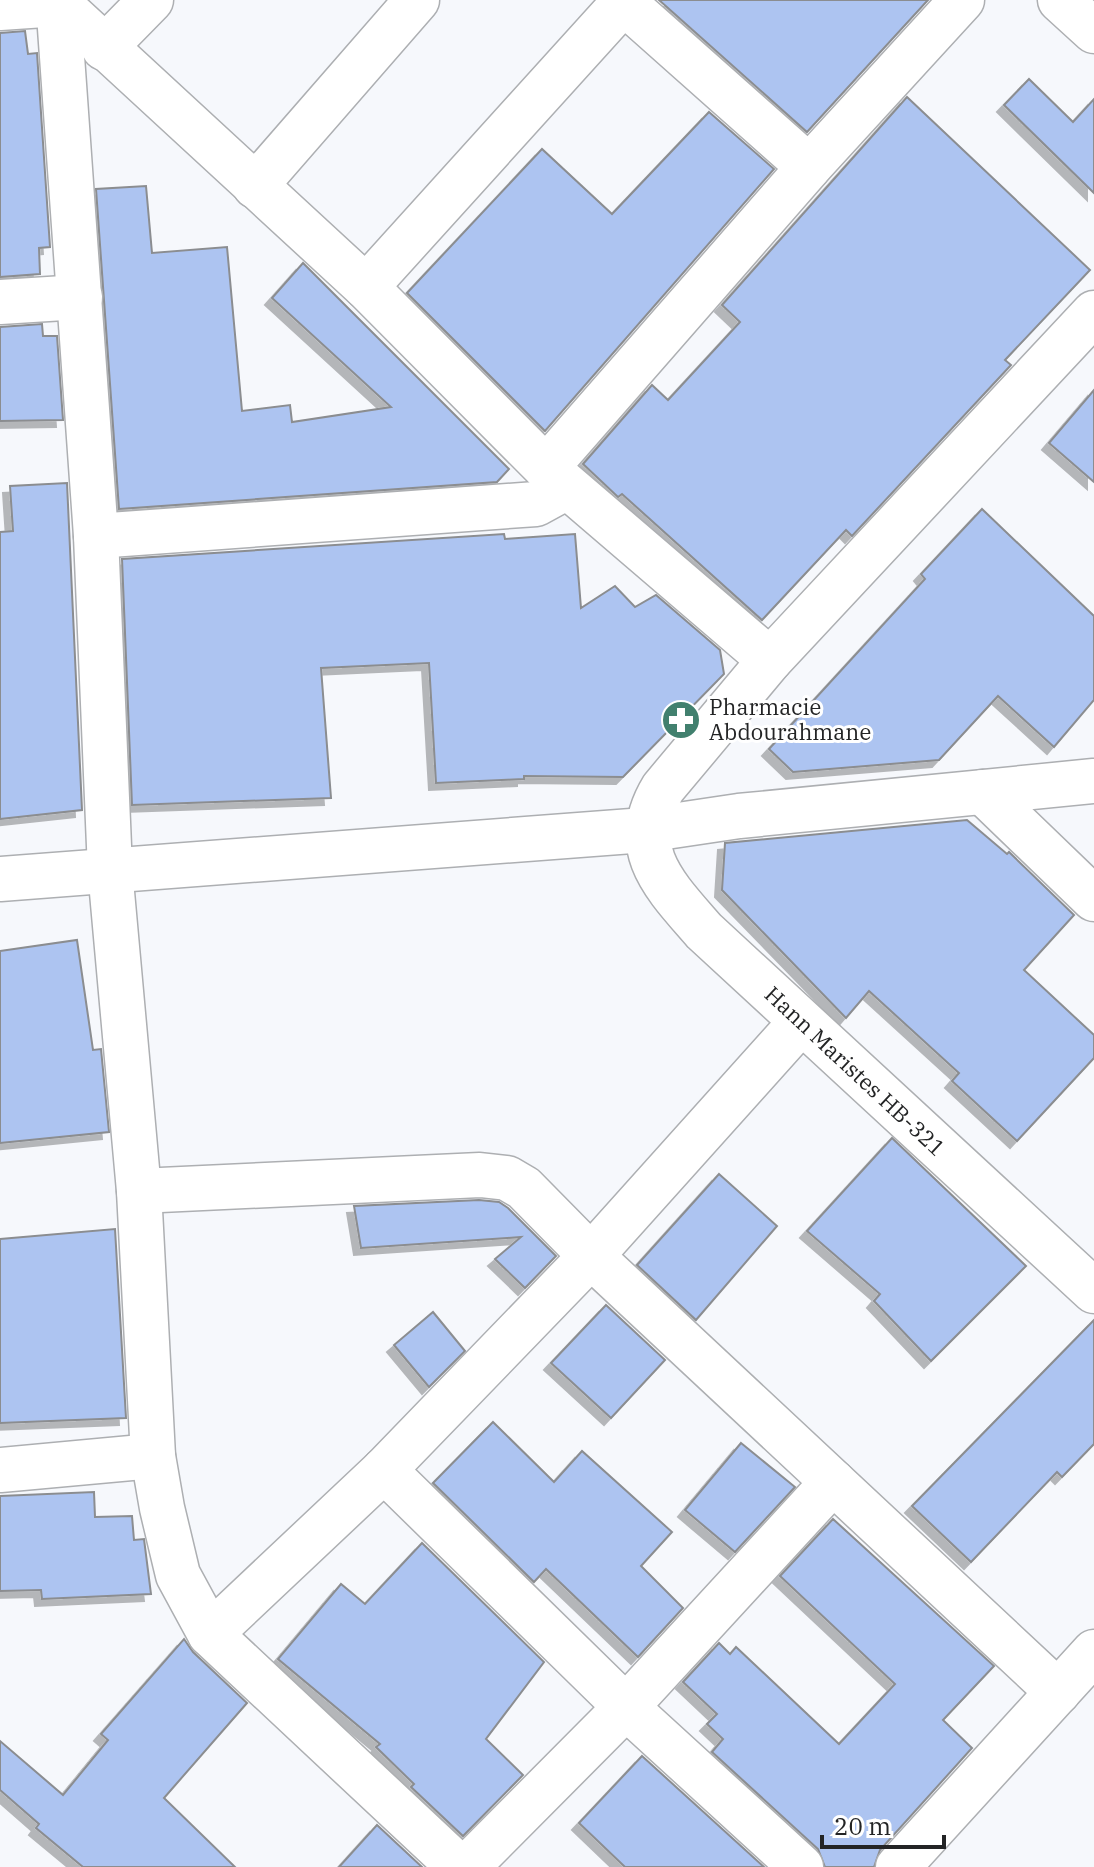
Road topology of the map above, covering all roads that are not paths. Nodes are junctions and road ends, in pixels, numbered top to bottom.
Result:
1 (151, 0) edge
2 (417, 0) edge
3 (962, 0) edge
4 (1060, 0) edge
5 (622, 1) edge
6 (58, 2) edge
7 (0, 8) edge
8 (1094, 31) edge
9 (104, 48) junction
10 (809, 167) junction
11 (255, 186) junction
12 (366, 287) junction
13 (80, 297) junction
14 (0, 302) edge
15 (1094, 313) edge
16 (557, 478) junction
17 (96, 536) junction
18 (770, 660) junction
19 (1094, 781) edge
20 (983, 792) junction
21 (645, 830) junction
22 (110, 870) junction
23 (0, 879) edge
24 (1094, 899) edge
25 (801, 1022) junction
26 (139, 1191) junction
27 (591, 1256) junction
28 (1094, 1291) edge
29 (153, 1456) junction
30 (0, 1470) edge
31 (384, 1470) junction
32 (833, 1482) junction
33 (210, 1634) junction
34 (1094, 1652) edge
35 (1058, 1692) junction
36 (626, 1707) junction
37 (459, 1867) edge
38 (467, 1867) edge
39 (801, 1867) edge
40 (899, 1867) edge

1 - 9 street
2 - 11 street
3 - 10 street
4 - 8 street
5 - 10 street
5 - 12 street
6 - 7 street
6 - 9 street
6 - 13 street
9 - 11 street
10 - 16 street
11 - 12 street
12 - 16 street
13 - 14 street
13 - 17 street
15 - 18 street
16 - 17 street
16 - 18 street
17 - 22 street
18 - 21 street
19 - 20 street
20 - 21 street
20 - 24 street
21 - 22 street
21 - 25 street, Hann Maristes HB-321
22 - 23 street
22 - 26 street
25 - 27 street
25 - 28 street, Hann Maristes HB-321
26 - 27 street
26 - 29 street
27 - 31 street
27 - 32 street
29 - 30 street
29 - 33 street
31 - 33 street
31 - 36 street
32 - 35 street
32 - 36 street
33 - 37 street
34 - 35 street
35 - 40 street
36 - 38 street
36 - 39 street

